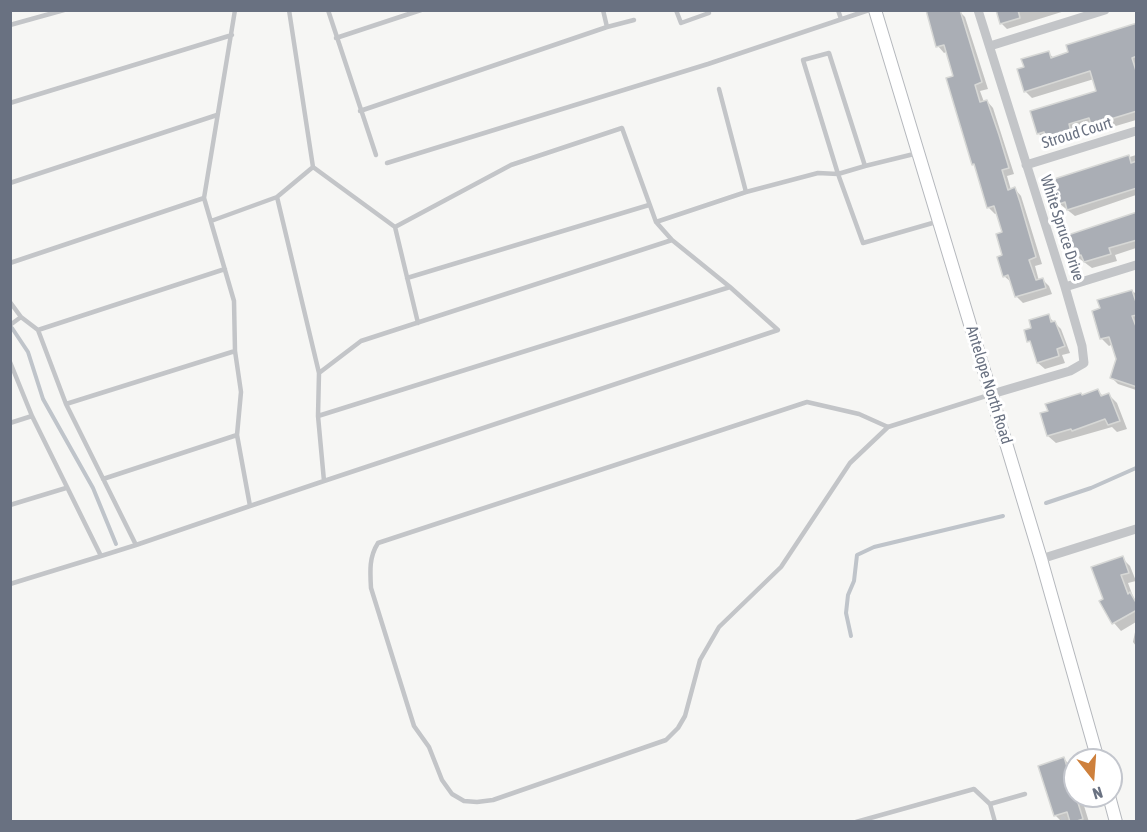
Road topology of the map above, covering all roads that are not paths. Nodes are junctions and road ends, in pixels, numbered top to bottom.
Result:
1 (64, 10) edge
2 (235, 10) edge
3 (289, 10) edge
4 (328, 10) edge
5 (421, 10) edge
6 (603, 10) edge
7 (676, 10) edge
8 (708, 10) edge
9 (838, 10) edge
10 (869, 10) edge
11 (875, 10) edge
12 (978, 10) edge
13 (1105, 10) edge
14 (841, 19) junction
15 (634, 20) dead end
16 (10, 25) edge
17 (608, 27) junction
18 (232, 35) junction
19 (336, 38) junction
20 (990, 46) junction
21 (719, 89) dead end
22 (10, 103) edge
23 (360, 111) junction
24 (217, 116) junction
25 (1137, 130) edge
26 (918, 153) junction
27 (376, 154) dead end
28 (387, 163) dead end
29 (1026, 165) junction
30 (865, 166) junction
31 (313, 167) junction
32 (838, 174) junction
33 (10, 183) edge
34 (746, 192) junction
35 (277, 197) junction
36 (204, 198) junction
37 (649, 205) junction
38 (211, 221) junction
39 (939, 221) junction
40 (656, 222) junction
41 (395, 227) junction
42 (672, 240) junction
43 (10, 263) edge
44 (1137, 265) edge
45 (225, 269) junction
46 (407, 278) junction
47 (730, 287) junction
48 (1065, 287) junction
49 (10, 302) edge
50 (21, 317) junction
51 (418, 323) junction
52 (10, 325) edge
53 (38, 330) junction
54 (235, 351) junction
55 (10, 362) edge
56 (319, 373) junction
57 (992, 394) junction
58 (66, 404) junction
59 (32, 416) junction
60 (318, 416) junction
61 (10, 423) edge
62 (888, 427) junction
63 (237, 435) junction
64 (103, 478) junction
65 (324, 481) junction
66 (66, 488) junction
67 (10, 505) edge
68 (250, 506) junction
69 (1135, 530) edge
70 (1137, 541) edge
71 (136, 545) junction
72 (101, 556) junction
73 (1041, 559) junction
74 (10, 584) edge
75 (1095, 748) edge
76 (1025, 794) dead end
77 (990, 804) junction
78 (855, 822) edge
79 (995, 822) edge

1 - 16 lane
2 - 18 lane
3 - 31 lane
4 - 19 lane
5 - 19 lane
6 - 17 lane
7 - 8 lane
9 - 14 lane
10 - 14 lane
11 - 26 main road, Antelope North Road
12 - 20 street, White Spruce Drive
13 - 20 street
14 - 28 lane
15 - 17 lane
17 - 23 lane
18 - 22 lane
18 - 24 lane
19 - 23 lane
20 - 29 street, White Spruce Drive
21 - 34 lane
23 - 27 lane
24 - 33 lane
24 - 36 lane
25 - 29 street, Stroud Court
26 - 30 lane
26 - 39 main road, Antelope North Road
29 - 48 street, White Spruce Drive
30 - 32 lane
30 - 32 lane
31 - 35 lane
31 - 41 lane
32 - 34 lane
32 - 39 lane
34 - 40 lane
35 - 38 lane
35 - 56 lane
36 - 38 lane
36 - 43 lane
37 - 40 lane
37 - 41 lane
37 - 46 lane
38 - 45 lane
39 - 57 main road, Antelope North Road
40 - 42 lane
41 - 46 lane
42 - 47 lane
42 - 51 lane
44 - 48 street
45 - 53 lane
45 - 54 lane
46 - 51 lane
47 - 60 lane
47 - 65 lane
48 - 57 street, White Spruce Drive
49 - 50 lane
50 - 52 lane
50 - 53 lane
51 - 56 lane
53 - 58 lane
54 - 58 lane
54 - 63 lane
55 - 59 lane
56 - 60 lane
57 - 62 lane
57 - 73 main road, Antelope North Road
58 - 64 lane
59 - 61 lane
59 - 66 lane
60 - 65 lane
62 - 62 lane
63 - 64 lane
63 - 68 lane
64 - 71 lane
65 - 68 lane
66 - 67 lane
66 - 72 lane
68 - 71 lane
69 - 70 street
69 - 73 street
71 - 72 lane
72 - 74 lane
73 - 75 main road, Antelope North Road
76 - 77 lane
77 - 78 lane
77 - 79 lane

